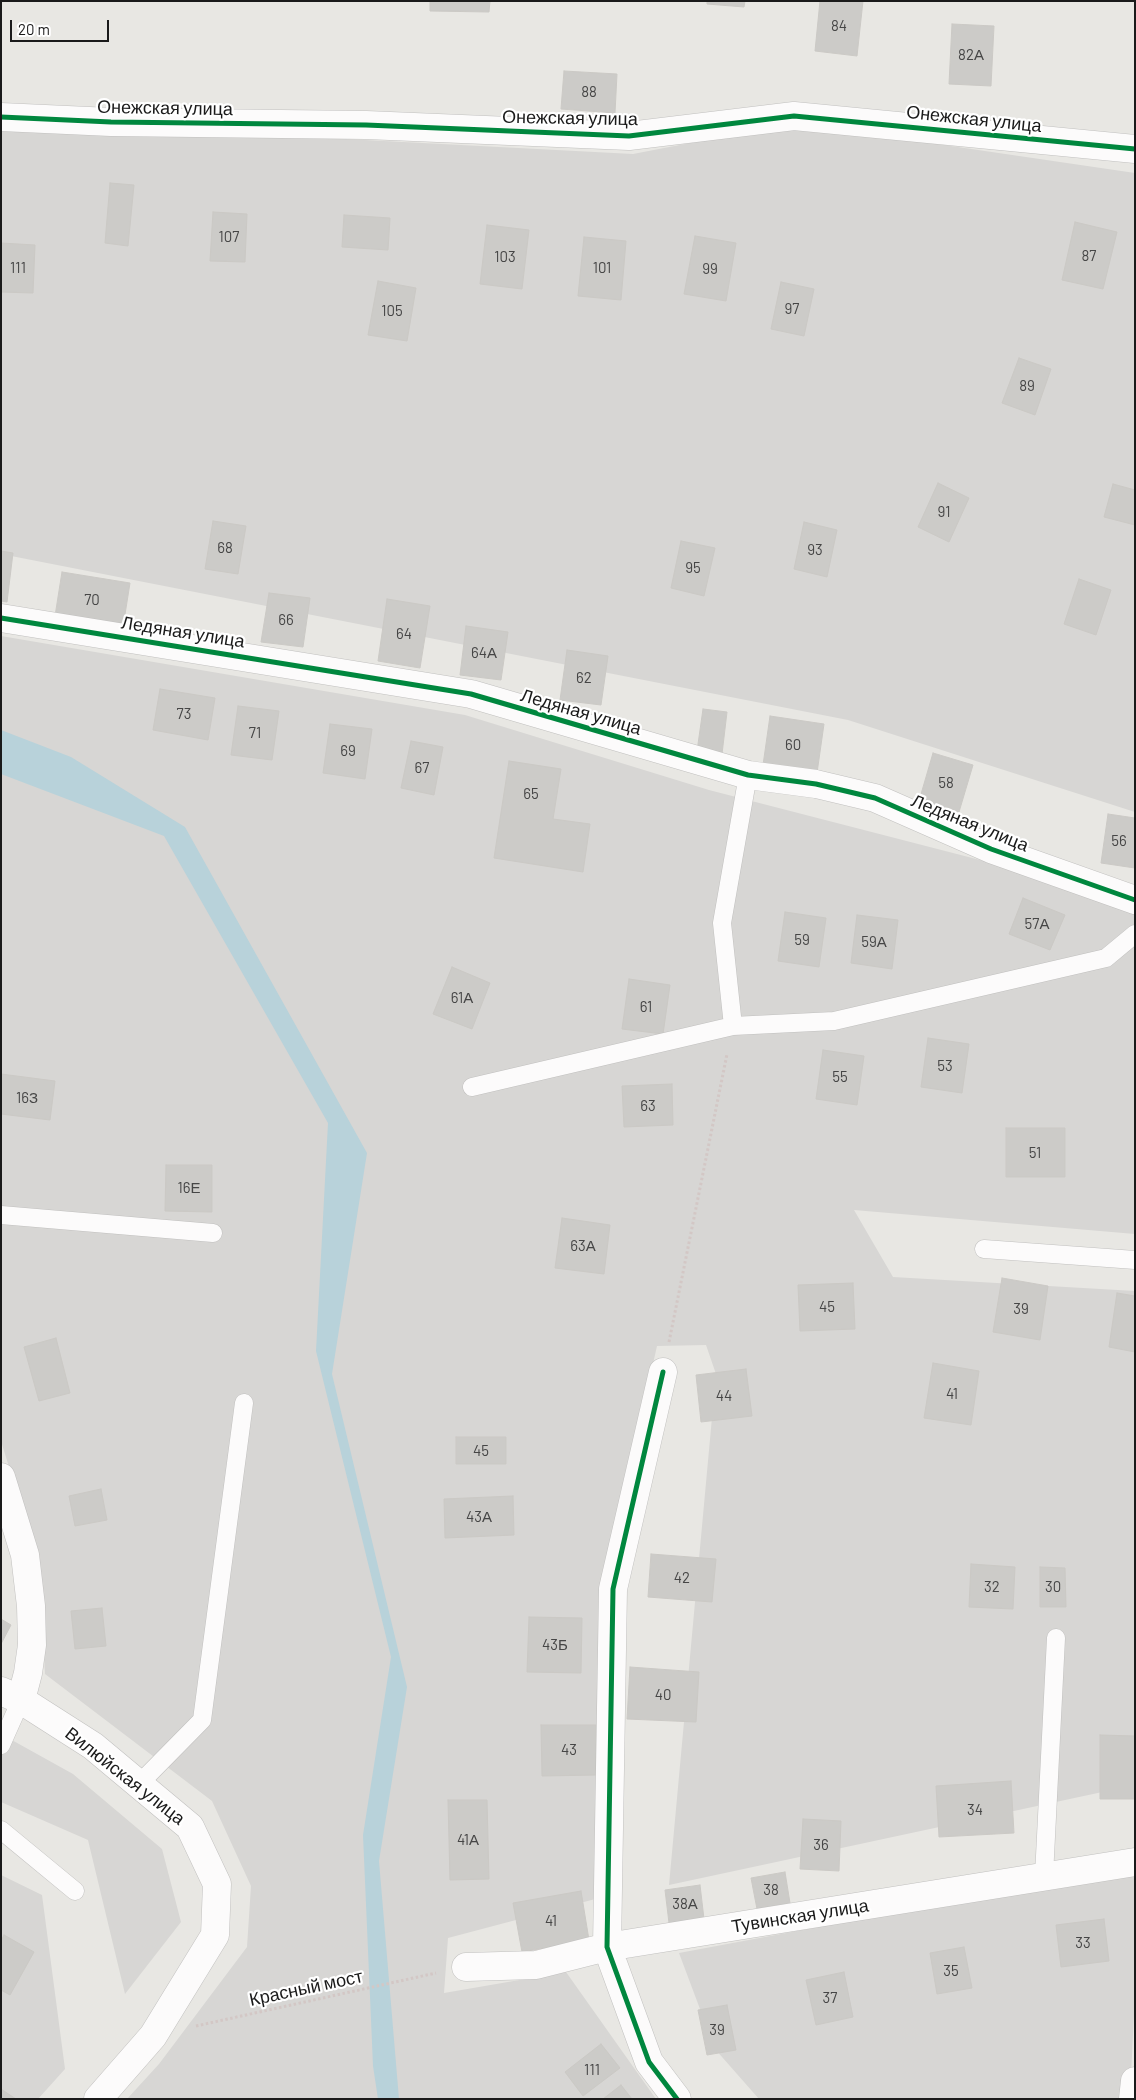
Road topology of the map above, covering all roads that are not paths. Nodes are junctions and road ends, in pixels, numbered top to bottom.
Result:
1 (1, 117) edge
2 (1135, 149) edge
3 (1, 618) edge
4 (748, 774) junction
5 (1135, 900) edge
6 (1135, 934) edge
7 (733, 1026) junction
8 (472, 1087) dead end
9 (1, 1215) edge
10 (212, 1233) dead end
11 (984, 1249) dead end
12 (1135, 1260) edge
13 (663, 1372) road end
14 (244, 1403) dead end
15 (1, 1477) edge
16 (1056, 1638) dead end
17 (11, 1696) edge
18 (1, 1745) edge
19 (139, 1784) junction
20 (1, 1830) edge
21 (1135, 1862) edge
22 (1044, 1876) junction
23 (75, 1891) dead end
24 (607, 1947) junction
25 (466, 1967) road end
26 (1135, 2081) edge
27 (98, 2099) edge
28 (677, 2099) edge
29 (1133, 2099) edge

1 - 2 street, Онежская улица
3 - 4 street, Ледяная улица
4 - 5 street, Ледяная улица
4 - 7 lane
6 - 7 lane
7 - 8 lane
9 - 10 lane
11 - 12 lane
13 - 24 street
14 - 19 lane
15 - 17 street
16 - 22 lane
17 - 18 lane
17 - 19 street, Вилюйская улица
19 - 27 street, Вилюйская улица
20 - 23 lane
21 - 22 street, Тувинская улица
22 - 24 street, Тувинская улица
24 - 25 street, Тувинская улица
24 - 28 street
26 - 29 street

